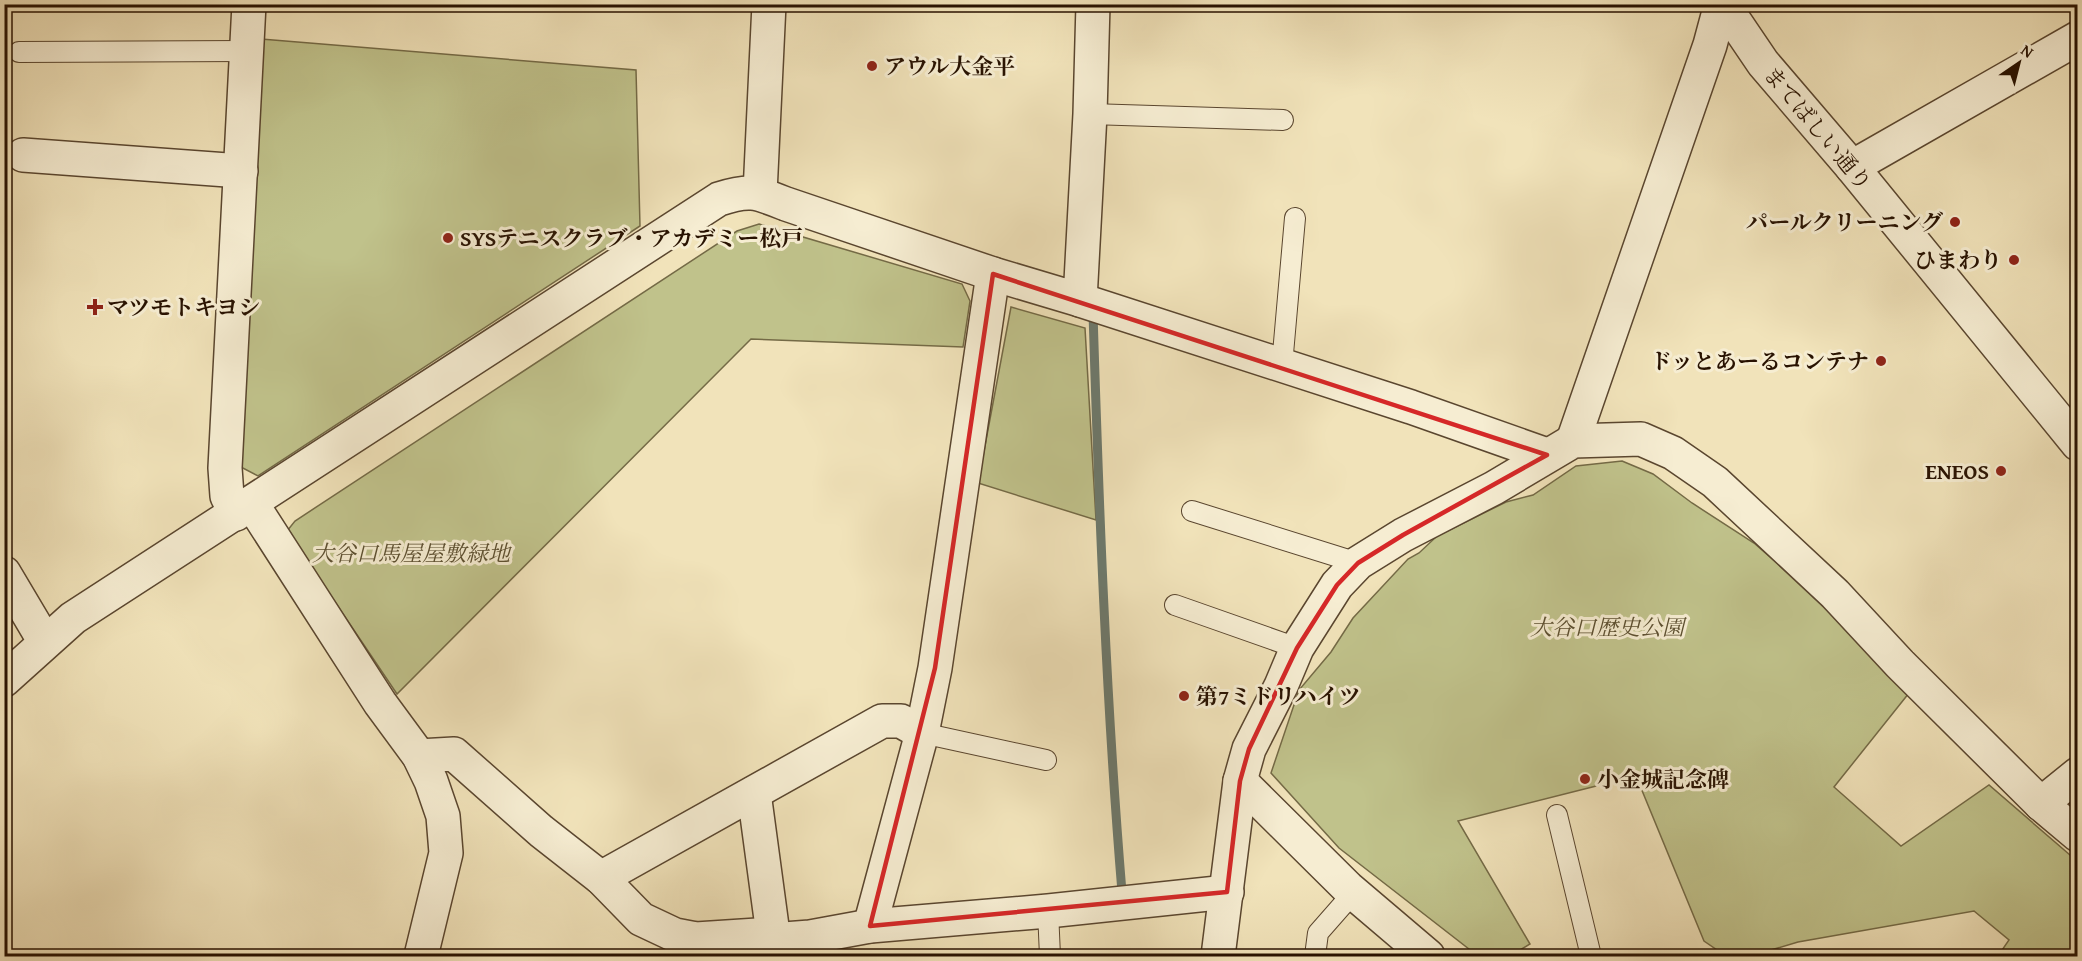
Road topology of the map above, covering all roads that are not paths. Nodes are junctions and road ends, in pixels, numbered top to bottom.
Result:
1 (249, 4) edge
2 (769, 4) edge
3 (1094, 4) edge
4 (1722, 4) edge
5 (2078, 38) edge
6 (246, 51) junction
7 (19, 52) dead end
8 (1090, 114) junction
9 (1284, 120) dead end
10 (23, 155) dead end
11 (1852, 167) junction
12 (241, 171) junction
13 (760, 193) junction
14 (1295, 218) dead end
15 (993, 274) junction
16 (1080, 300) junction
17 (1282, 366) junction
18 (2078, 444) edge
19 (1560, 448) junction
20 (244, 509) junction
21 (1192, 511) dead end
22 (1358, 563) junction
23 (4, 573) edge
24 (1175, 604) dead end
25 (45, 642) junction
26 (1297, 648) junction
27 (4, 680) edge
28 (922, 733) junction
29 (419, 756) junction
30 (1046, 760) dead end
31 (2078, 774) edge
32 (1240, 781) junction
33 (754, 793) junction
34 (2041, 804) junction
35 (1557, 815) dead end
36 (2078, 835) edge
37 (601, 878) junction
38 (1227, 892) junction
39 (1354, 892) junction
40 (1048, 911) junction
41 (870, 926) junction
42 (792, 945) edge
43 (421, 957) edge
44 (1050, 957) edge
45 (1218, 957) edge
46 (1315, 957) edge
47 (1428, 957) edge
48 (1591, 957) edge

1 - 6 street
2 - 13 street
3 - 8 street
4 - 11 street, まてばしい通り
4 - 19 street
5 - 11 street
6 - 7 lane
6 - 12 street
8 - 9 lane
8 - 16 street
10 - 12 street
11 - 18 street, まてばしい通り
12 - 20 street
13 - 15 street
13 - 20 street
14 - 17 lane
15 - 16 street
15 - 28 street
16 - 17 street
17 - 19 street
19 - 22 street
19 - 34 street
20 - 25 street
20 - 29 street
21 - 22 lane
22 - 26 street
23 - 25 street
24 - 26 lane
25 - 27 street
26 - 32 street
28 - 30 lane
28 - 33 street
28 - 41 street
29 - 37 street
29 - 43 street
31 - 34 street
32 - 38 street
32 - 39 street
33 - 37 street
33 - 42 street
34 - 36 street
35 - 48 lane
37 - 42 street
38 - 40 street
38 - 45 street
39 - 46 lane
39 - 47 street
40 - 41 street
40 - 44 lane
41 - 42 street

